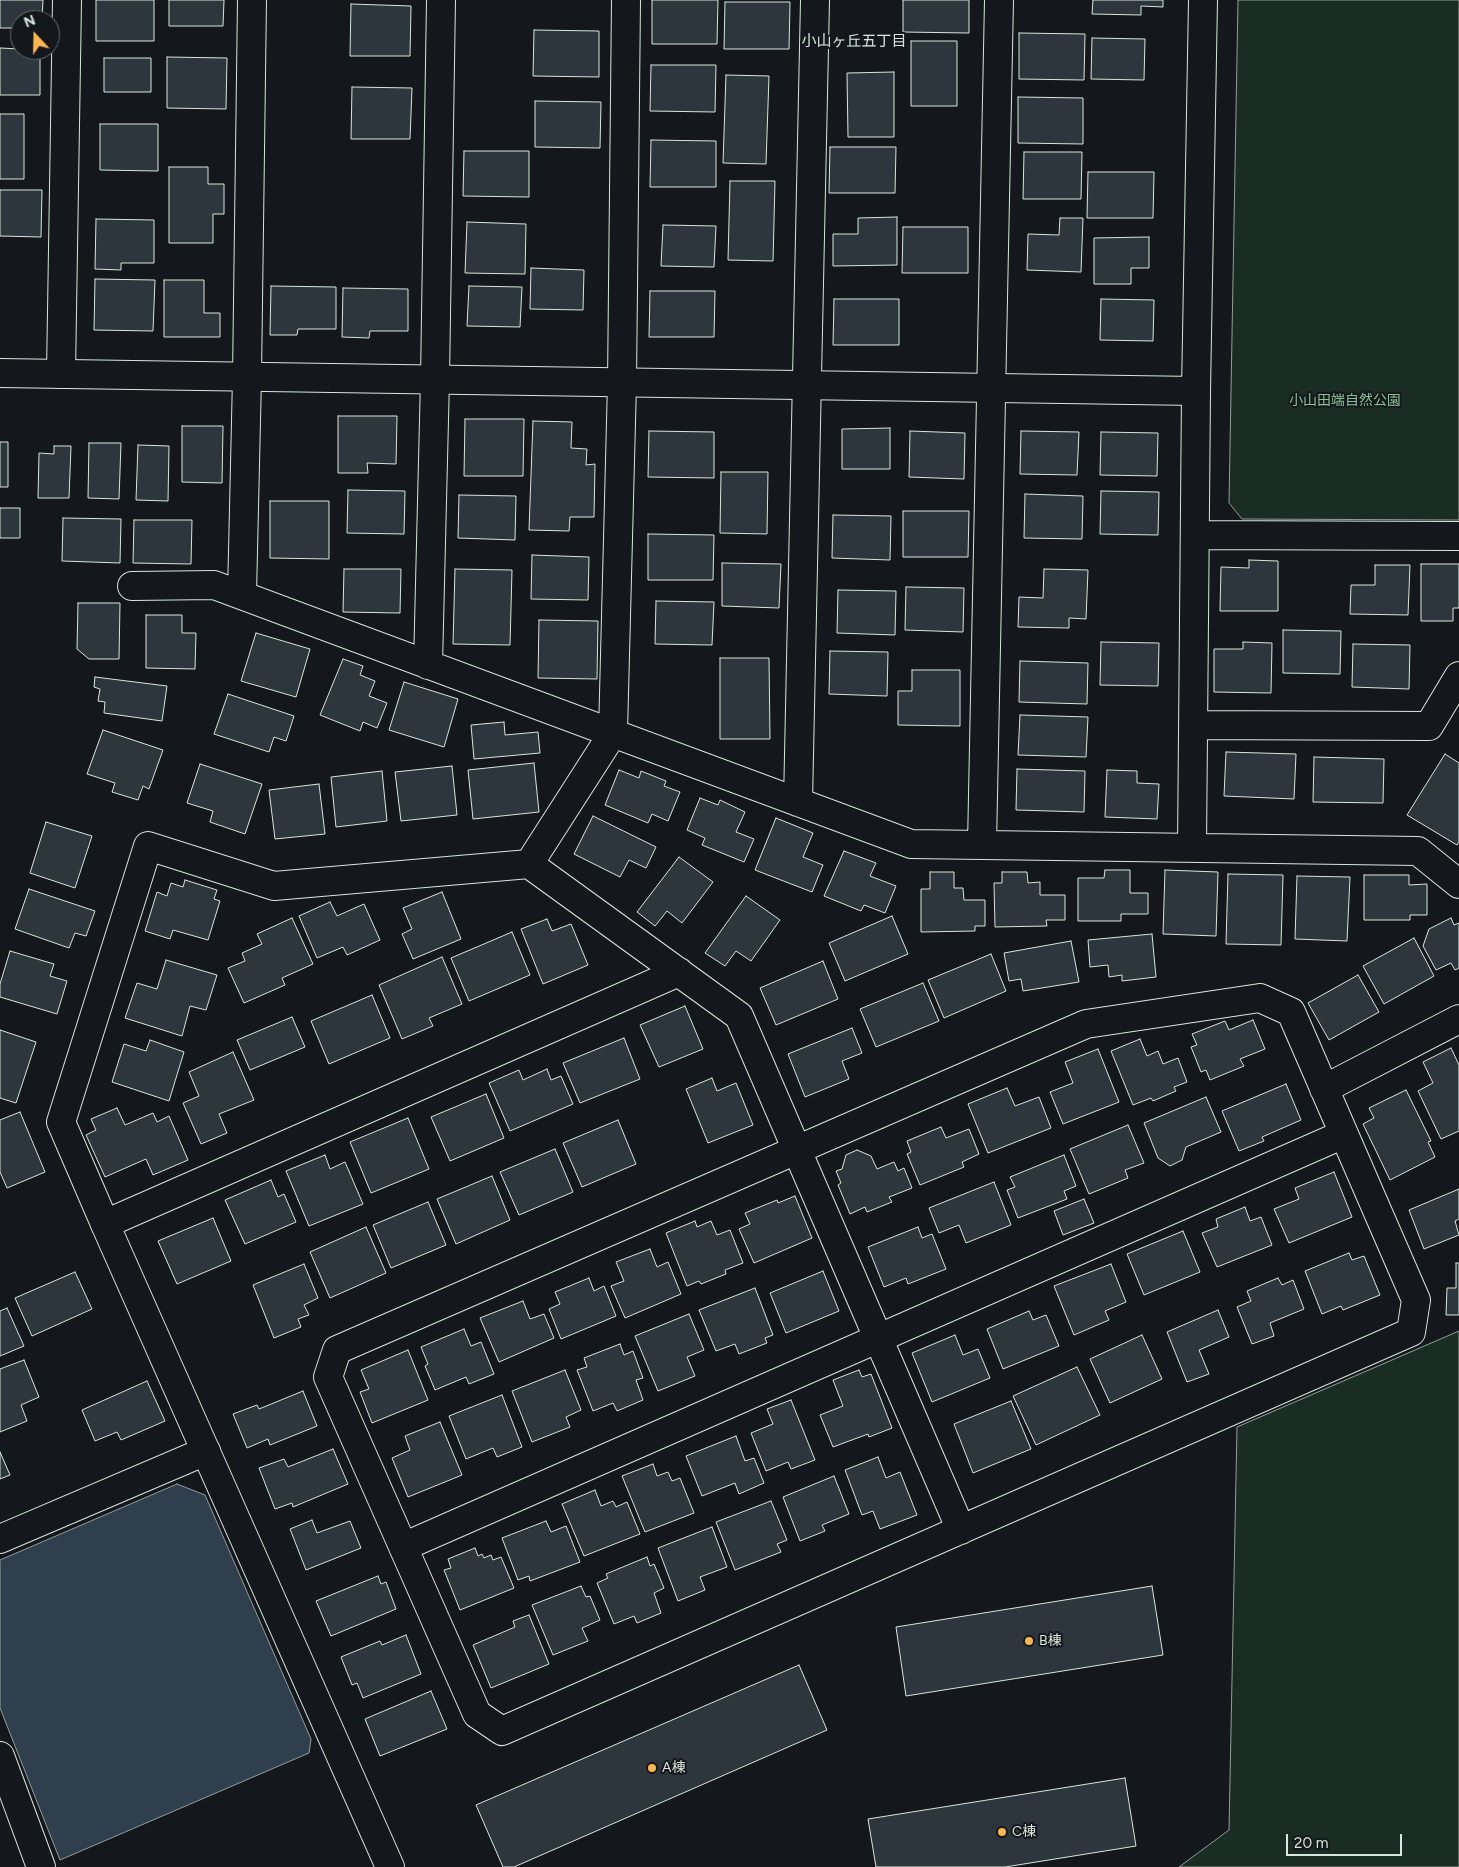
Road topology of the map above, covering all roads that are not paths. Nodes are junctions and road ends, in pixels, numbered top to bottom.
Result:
1 (67, 0) edge
2 (252, 0) edge
3 (441, 0) edge
4 (626, 0) edge
5 (815, 0) edge
6 (1000, 0) edge
7 (1203, 0) edge
8 (0, 373) edge
9 (61, 374) junction
10 (247, 377) junction
11 (435, 379) junction
12 (622, 382) junction
13 (808, 385) junction
14 (991, 388) junction
15 (1196, 391) junction
16 (1195, 535) junction
17 (1459, 536) edge
18 (132, 586) dead end
19 (242, 595) junction
20 (428, 665) junction
21 (1459, 676) edge
22 (1193, 724) junction
23 (613, 733) junction
24 (798, 802) junction
25 (982, 845) junction
26 (1192, 848) junction
27 (529, 864) junction
28 (1459, 884) edge
29 (679, 972) junction
30 (1459, 1019) edge
31 (1324, 1089) junction
32 (1344, 1134) junction
33 (797, 1150) junction
34 (105, 1224) junction
35 (878, 1338) junction
36 (206, 1451) junction
37 (962, 1530) junction
38 (0, 1539) edge
39 (403, 1547) junction
40 (0, 1756) edge
41 (41, 1867) edge
42 (390, 1867) edge

1 - 9 street
2 - 10 street
3 - 11 street
4 - 12 street
5 - 13 street
6 - 14 street
7 - 15 street
8 - 9 street
9 - 10 street
10 - 11 street
10 - 19 street
11 - 12 street
11 - 20 street
12 - 13 street
12 - 23 street
13 - 14 street
13 - 24 street
14 - 15 street
14 - 25 street
15 - 16 street
16 - 17 street
16 - 22 street
18 - 19 street
19 - 20 street
20 - 23 street
21 - 22 street
22 - 26 street
23 - 24 street
23 - 27 street
24 - 25 street
25 - 26 street
26 - 28 street
27 - 29 street
27 - 34 street
29 - 33 street
29 - 34 street
30 - 31 street
31 - 32 street
31 - 33 street
32 - 35 street
32 - 37 street
33 - 35 street
33 - 39 street
34 - 36 street
35 - 37 street
35 - 39 street
36 - 38 street
36 - 42 street
37 - 39 street
40 - 41 street

